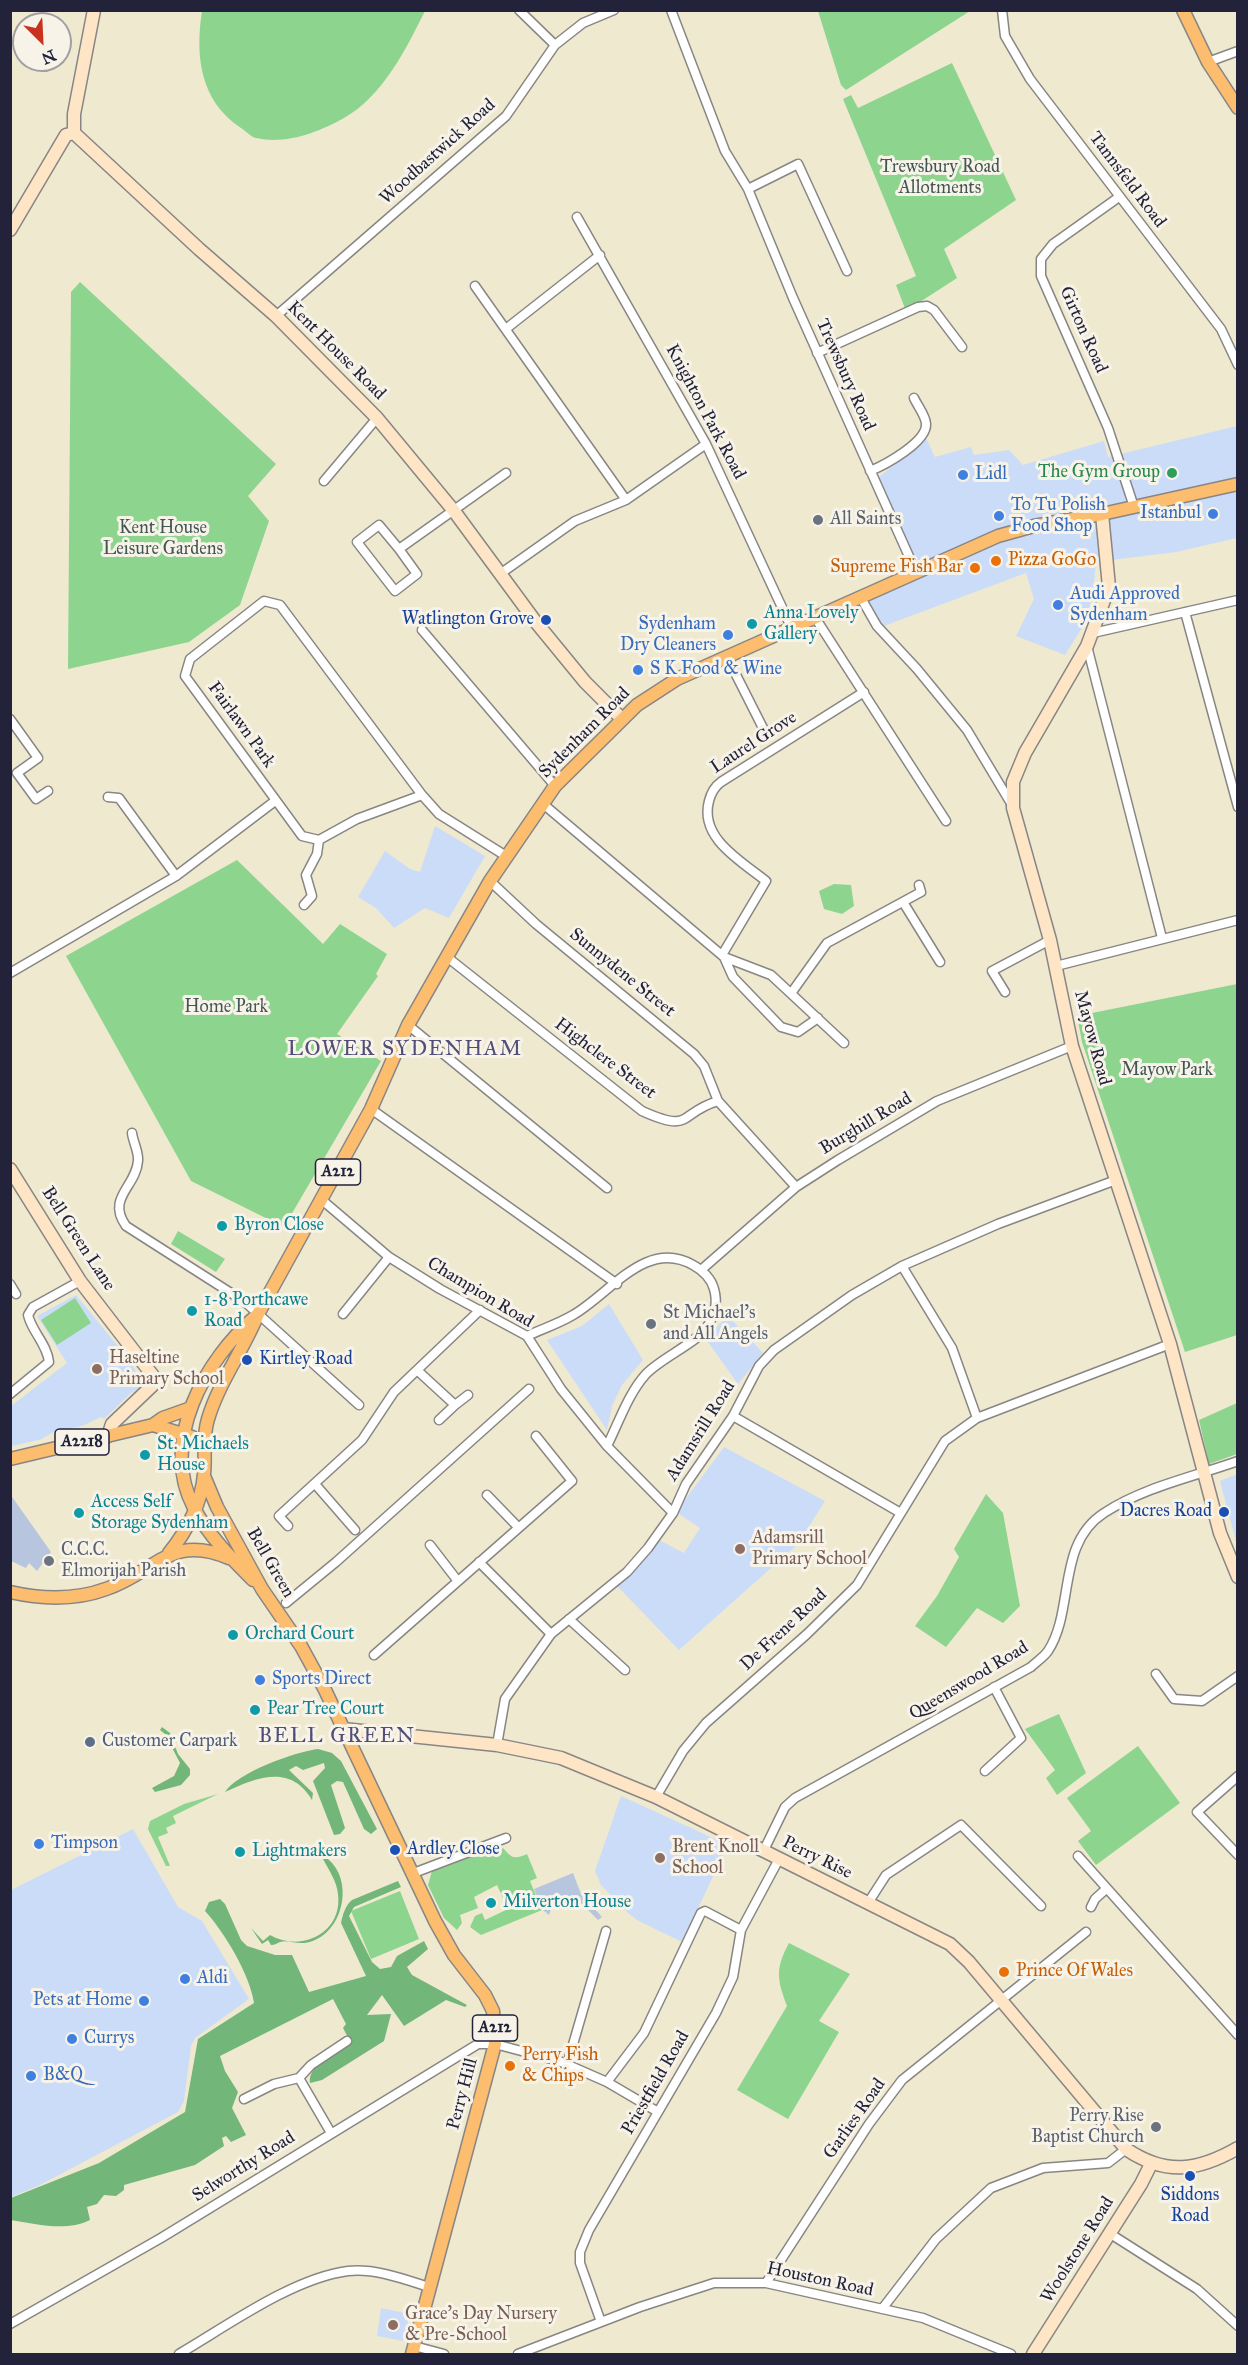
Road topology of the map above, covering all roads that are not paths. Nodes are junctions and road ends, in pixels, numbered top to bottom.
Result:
1 (94, 10) edge
2 (519, 10) edge
3 (614, 10) edge
4 (671, 10) edge
5 (1002, 10) edge
6 (1182, 10) edge
7 (555, 45) junction
8 (1238, 51) edge
9 (1208, 62) junction
10 (1238, 108) edge
11 (74, 133) junction
12 (747, 189) junction
13 (1119, 197) junction
14 (577, 217) dead end
15 (10, 230) edge
16 (600, 255) junction
17 (847, 270) dead end
18 (475, 286) dead end
19 (276, 316) junction
20 (507, 328) junction
21 (962, 347) dead end
22 (817, 353) junction
23 (1238, 365) edge
24 (914, 398) dead end
25 (376, 418) junction
26 (706, 444) junction
27 (870, 471) junction
28 (506, 473) dead end
29 (324, 481) dead end
30 (1238, 484) edge
31 (626, 500) junction
32 (1134, 507) junction
33 (454, 511) junction
34 (1102, 514) junction
35 (399, 549) junction
36 (916, 572) junction
37 (500, 574) junction
38 (861, 598) junction
39 (1238, 600) edge
40 (1185, 612) junction
41 (816, 619) junction
42 (792, 629) junction
43 (422, 630) dead end
44 (1093, 633) junction
45 (1087, 646) junction
46 (727, 657) junction
47 (864, 692) junction
48 (10, 719) edge
49 (621, 719) junction
50 (766, 734) dead end
51 (555, 786) junction
52 (48, 791) dead end
53 (422, 795) junction
54 (108, 796) dead end
55 (275, 801) junction
56 (542, 803) junction
57 (1238, 807) edge
58 (1013, 808) junction
59 (946, 821) dead end
60 (319, 840) junction
61 (506, 856) junction
62 (176, 876) junction
63 (489, 881) junction
64 (919, 885) dead end
65 (903, 902) junction
66 (304, 905) dead end
67 (1238, 920) edge
68 (1162, 938) junction
69 (1050, 940) junction
70 (723, 956) junction
71 (447, 957) junction
72 (940, 962) dead end
73 (1056, 966) junction
74 (10, 974) edge
75 (792, 992) junction
76 (1005, 992) dead end
77 (818, 1018) junction
78 (408, 1025) junction
79 (844, 1043) dead end
80 (1071, 1046) junction
81 (718, 1101) junction
82 (371, 1109) junction
83 (132, 1133) dead end
84 (10, 1169) edge
85 (1116, 1180) junction
86 (607, 1188) dead end
87 (796, 1188) junction
88 (322, 1200) junction
89 (389, 1257) junction
90 (902, 1266) junction
91 (701, 1270) junction
92 (80, 1281) junction
93 (10, 1284) edge
94 (617, 1284) junction
95 (16, 1294) dead end
96 (480, 1310) junction
97 (258, 1314) junction
98 (343, 1314) dead end
99 (527, 1335) junction
100 (1170, 1344) junction
101 (418, 1371) junction
102 (529, 1389) dead end
103 (10, 1394) edge
104 (468, 1395) dead end
105 (455, 1405) junction
106 (359, 1406) dead end
107 (191, 1408) junction
108 (733, 1416) junction
109 (977, 1418) junction
110 (439, 1420) dead end
111 (153, 1425) junction
112 (185, 1434) junction
113 (108, 1436) junction
114 (536, 1436) dead end
115 (204, 1438) junction
116 (607, 1446) junction
117 (10, 1460) edge
118 (1238, 1461) edge
119 (1205, 1473) junction
120 (204, 1476) junction
121 (315, 1484) junction
122 (487, 1495) dead end
123 (195, 1510) junction
124 (899, 1512) junction
125 (673, 1513) junction
126 (288, 1526) dead end
127 (519, 1527) junction
128 (355, 1530) dead end
129 (430, 1545) dead end
130 (169, 1553) junction
131 (233, 1560) junction
132 (479, 1562) junction
133 (1238, 1577) edge
134 (457, 1580) junction
135 (262, 1589) junction
136 (10, 1592) edge
137 (286, 1603) dead end
138 (569, 1619) junction
139 (551, 1634) junction
140 (374, 1655) dead end
141 (625, 1670) dead end
142 (1156, 1674) dead end
143 (1238, 1676) edge
144 (994, 1687) junction
145 (344, 1730) junction
146 (497, 1745) junction
147 (985, 1771) dead end
148 (1238, 1776) edge
149 (656, 1797) junction
150 (506, 1838) dead end
151 (763, 1852) junction
152 (1238, 1855) edge
153 (1078, 1856) dead end
154 (779, 1859) junction
155 (411, 1874) junction
156 (1106, 1889) junction
157 (867, 1903) junction
158 (1041, 1906) dead end
159 (1091, 1907) dead end
160 (741, 1930) junction
161 (606, 1931) dead end
162 (1086, 1932) dead end
163 (1001, 2001) junction
164 (1238, 2035) edge
165 (347, 2041) dead end
166 (495, 2044) junction
167 (567, 2064) junction
168 (299, 2078) junction
169 (608, 2082) junction
170 (244, 2099) dead end
171 (658, 2112) junction
172 (331, 2133) junction
173 (1238, 2148) edge
174 (1126, 2149) junction
175 (1151, 2164) junction
176 (1109, 2233) junction
177 (766, 2283) junction
178 (429, 2287) junction
179 (882, 2309) junction
180 (601, 2322) junction
181 (10, 2324) edge
182 (1238, 2326) edge
183 (413, 2350) edge
184 (179, 2355) edge
185 (444, 2355) edge
186 (518, 2355) edge
187 (1011, 2355) edge
188 (1033, 2355) edge

1 - 11 street
2 - 7 street
3 - 7 street, Woodbastwick Road
4 - 12 street, Trewsbury Road
5 - 13 street, Tannsfeld Road
6 - 9 main road
7 - 19 street, Woodbastwick Road
8 - 9 street
9 - 10 main road
11 - 15 street
11 - 19 street, Kent House Road
12 - 17 street
12 - 22 street, Trewsbury Road
13 - 23 street, Tannsfeld Road
13 - 32 street, Girton Road
14 - 16 street, Knighton Park Road
16 - 20 street
16 - 26 street, Knighton Park Road
18 - 20 street
19 - 25 street, Kent House Road
20 - 31 street
21 - 22 street
22 - 27 street, Trewsbury Road
24 - 27 street
25 - 29 street
25 - 33 street, Kent House Road
26 - 31 street
26 - 42 street, Knighton Park Road
27 - 36 street, Trewsbury Road
28 - 33 street
30 - 32 main road, Sydenham Road / A212
31 - 37 street
32 - 34 main road, Sydenham Road / A212
33 - 35 street
33 - 37 street, Kent House Road
34 - 36 main road, Sydenham Road / A212
34 - 44 street, Mayow Road
35 - 35 street
36 - 38 main road, Sydenham Road / A212
37 - 49 street, Kent House Road
38 - 41 main road, Sydenham Road / A212
38 - 58 street
39 - 40 street
40 - 44 street
40 - 57 street
41 - 42 main road, Sydenham Road / A212
41 - 47 street
42 - 46 main road, Sydenham Road / A212
43 - 51 street
44 - 45 street, Mayow Road
45 - 58 street, Mayow Road
45 - 68 street
46 - 49 main road, Sydenham Road / A212
46 - 50 street
47 - 59 street
47 - 70 street, Laurel Grove
48 - 52 street
49 - 51 main road, Sydenham Road / A212
51 - 56 main road, Sydenham Road / A212
53 - 55 street, Fairlawn Park
53 - 60 street
53 - 61 street, Fairlawn Park
54 - 62 street
55 - 60 street, Fairlawn Park
55 - 62 street
56 - 61 main road, Sydenham Road / A212
56 - 70 street
58 - 69 street, Mayow Road
60 - 66 street
61 - 63 main road, Sydenham Road / A212
62 - 74 street
63 - 71 main road, Sydenham Road / A212
63 - 81 street, Sunnydene Street
64 - 65 street
65 - 72 street
65 - 75 street
67 - 68 street
68 - 73 street
69 - 73 street, Mayow Road
69 - 76 street
70 - 75 street
70 - 77 street
71 - 78 main road, Sydenham Road / A212
71 - 81 street, Highclere Street
73 - 80 street, Mayow Road
75 - 77 street
77 - 79 street
78 - 82 main road, Sydenham Road / A212
78 - 86 street
80 - 85 street, Mayow Road
80 - 87 street, Burghill Road
81 - 87 street
82 - 88 main road, Sydenham Road / A212
82 - 94 street
83 - 97 street
84 - 92 street, Bell Green Lane
85 - 90 street, Adamsrill Road
85 - 100 street, Mayow Road
87 - 91 street, Burghill Road
88 - 89 street, Champion Road
88 - 97 main road, Sydenham Road / A212
89 - 96 street, Champion Road
89 - 98 street
90 - 108 street, Adamsrill Road
90 - 109 street
91 - 94 street
91 - 116 street
92 - 103 street
92 - 113 street, Bell Green Lane
93 - 95 street
94 - 99 street
96 - 99 street, Champion Road
96 - 101 street
97 - 106 street
97 - 107 main road, Sydenham Road / A212
97 - 115 main road, Sydenham Road / A212
99 - 116 street, Champion Road
100 - 109 street, De Frene Road
100 - 119 street, Mayow Road
101 - 105 street
101 - 121 street
102 - 137 street
104 - 105 street
105 - 110 street
107 - 111 main road, A2218
107 - 112 main road, Sydenham Road / A212
108 - 124 street
108 - 125 street, Adamsrill Road
109 - 124 street, De Frene Road
111 - 112 main road, A2218
111 - 113 main road, A2218
112 - 115 main road, A2218
112 - 123 main road, Sydenham Road / A212
113 - 117 main road, A2218
114 - 127 street
115 - 120 main road, A212
116 - 125 street, Champion Road
118 - 119 street
119 - 133 street, Mayow Road
119 - 144 street, Queenswood Road
120 - 123 main road
120 - 135 main road, Bell Green / A212
121 - 126 street
121 - 128 street
122 - 127 street
123 - 130 main road
123 - 131 main road, Sydenham Road / A212
124 - 149 street, De Frene Road
125 - 138 street, Adamsrill Road
127 - 132 street
129 - 134 street
130 - 131 main road
130 - 136 main road
131 - 135 main road, A212
132 - 134 street
132 - 139 street
134 - 140 street
135 - 145 main road, Bell Green / A212
138 - 139 street, Adamsrill Road
138 - 141 street
139 - 146 street, Adamsrill Road
142 - 143 street
144 - 147 street
144 - 151 street, Queenswood Road
145 - 146 street, Perry Rise
145 - 155 main road, Perry Hill / A212
146 - 149 street, Perry Rise
148 - 152 street
149 - 151 street, Perry Rise
150 - 155 street
151 - 154 street, Perry Rise
153 - 156 street
154 - 157 street, Perry Rise
154 - 160 street, Priestfield Road
155 - 166 main road, Perry Hill / A212
156 - 159 street
156 - 164 street
157 - 158 street
157 - 163 street, Perry Rise
160 - 169 street
160 - 171 street, Priestfield Road
161 - 167 street
162 - 163 street, Garlies Road
163 - 174 street, Perry Rise
163 - 177 street, Garlies Road
165 - 168 street
166 - 167 street
166 - 172 street, Selworthy Road
166 - 178 main road, Perry Hill / A212
167 - 169 street
168 - 170 street
168 - 172 street
169 - 171 street
171 - 180 street, Priestfield Road
172 - 181 street, Selworthy Road
173 - 175 street
174 - 175 street, Perry Rise
174 - 179 street
175 - 176 street, Woolstone Road
176 - 182 street
176 - 188 street, Woolstone Road
177 - 179 street, Houston Road
177 - 180 street, Houston Road
178 - 183 main road, Perry Hill / A212
178 - 184 street
179 - 187 street, Houston Road
180 - 186 street, Houston Road
183 - 185 street

